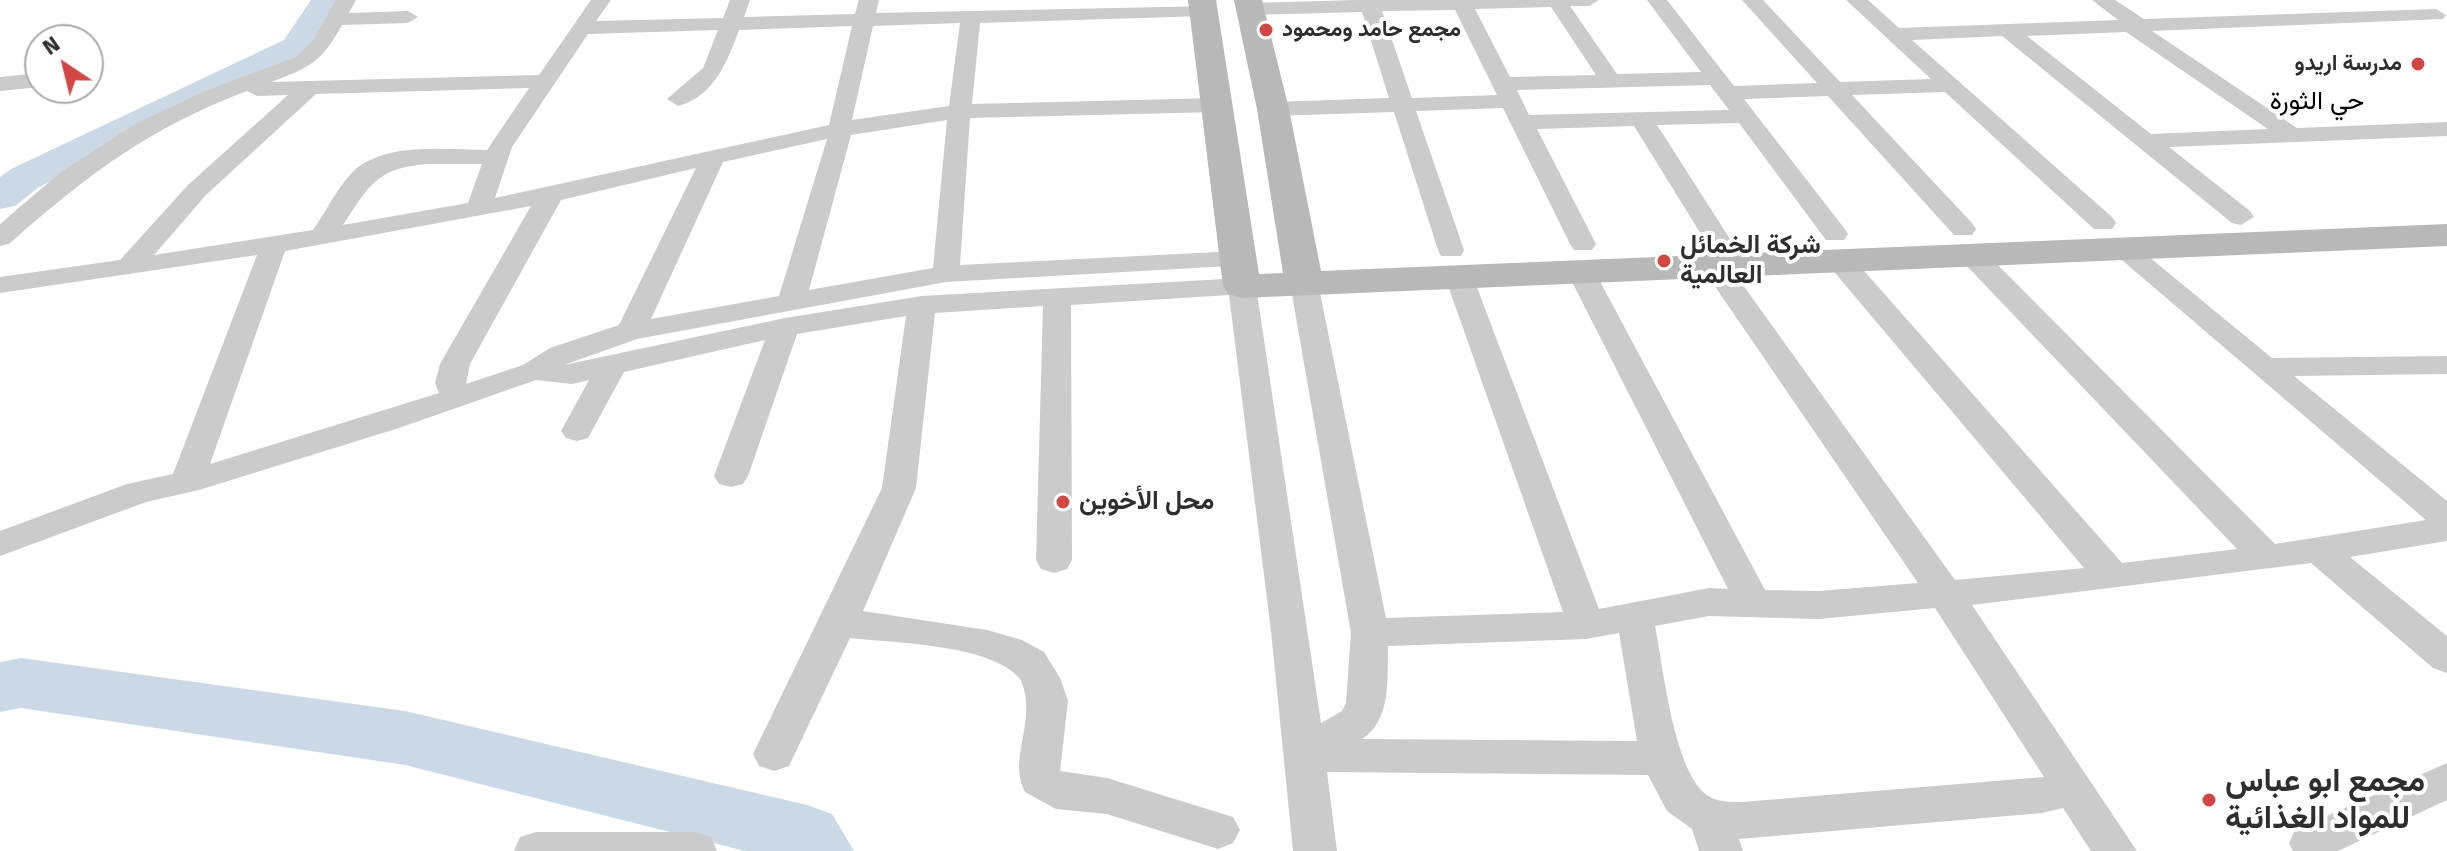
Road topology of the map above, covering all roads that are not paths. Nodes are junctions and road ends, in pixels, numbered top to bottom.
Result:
1 (601, 0) edge
2 (740, 0) edge
3 (1556, 0) edge
4 (1589, 0) edge
5 (1657, 0) edge
6 (1752, 0) edge
7 (1856, 0) edge
8 (2102, 0) edge
9 (2408, 0) edge
10 (1461, 2) edge
11 (1370, 3) edge
12 (1249, 4) edge
13 (1203, 5) edge
14 (341, 10) edge
15 (867, 10) edge
16 (408, 17) dead end
17 (971, 17) junction
18 (2441, 18) edge
19 (731, 23) junction
20 (2134, 25) junction
21 (583, 28) junction
22 (2007, 30) junction
23 (1894, 34) junction
24 (546, 81) junction
25 (1611, 81) junction
26 (24, 82) edge
27 (0, 84) edge
28 (1951, 85) junction
29 (1722, 86) junction
30 (233, 89) junction
31 (308, 89) junction
32 (1835, 89) junction
33 (1507, 92) junction
34 (678, 99) dead end
35 (1218, 105) junction
36 (1404, 105) junction
37 (1273, 109) junction
38 (959, 114) junction
39 (1746, 116) junction
40 (1641, 119) junction
41 (1522, 122) junction
42 (842, 129) junction
43 (2447, 129) edge
44 (2292, 135) junction
45 (2146, 141) junction
46 (714, 156) junction
47 (495, 157) junction
48 (551, 194) junction
49 (479, 209) junction
50 (2447, 209) edge
51 (2241, 217) junction
52 (2447, 235) edge
53 (2112, 236) junction
54 (322, 237) junction
55 (0, 238) edge
56 (1968, 242) junction
57 (274, 245) junction
58 (1838, 247) junction
59 (1716, 252) junction
60 (1582, 258) junction
61 (1455, 263) junction
62 (128, 267) junction
63 (1301, 270) junction
64 (1240, 273) junction
65 (946, 274) junction
66 (0, 285) edge
67 (1057, 297) junction
68 (922, 305) junction
69 (789, 313) junction
70 (631, 331) junction
71 (613, 364) junction
72 (2447, 365) edge
73 (2265, 367) junction
74 (534, 371) junction
75 (455, 395) junction
76 (577, 431) dead end
77 (731, 476) dead end
78 (187, 482) junction
79 (2447, 519) edge
80 (2447, 529) edge
81 (0, 544) edge
82 (2318, 550) junction
83 (2267, 558) junction
84 (1054, 560) dead end
85 (2113, 577) junction
86 (1945, 594) junction
87 (1753, 602) junction
88 (1634, 614) junction
89 (839, 622) junction
90 (1586, 625) junction
91 (1370, 633) junction
92 (2447, 658) edge
93 (774, 754) dead end
94 (1303, 755) junction
95 (1661, 758) junction
96 (2068, 779) junction
97 (2447, 781) edge
98 (1218, 830) dead end
99 (1716, 835) edge
100 (2311, 843) dead end
101 (536, 851) edge
102 (695, 851) edge
103 (1315, 851) edge
104 (2115, 851) edge

1 - 21 street
2 - 19 street
3 - 4 street
3 - 10 street
3 - 25 street
5 - 29 street
6 - 32 street
7 - 23 street
8 - 20 street
9 - 18 street
10 - 11 street
10 - 33 street
11 - 12 street
11 - 36 street
12 - 37 street
13 - 17 street
13 - 35 street
14 - 16 street
14 - 30 street
15 - 17 street
15 - 19 street
15 - 42 street
17 - 38 street
18 - 20 street
19 - 21 street
19 - 34 street
20 - 22 street
20 - 44 street
21 - 24 street
22 - 23 street
22 - 45 street
23 - 28 street
24 - 31 street
24 - 47 street
25 - 29 street
25 - 33 street
26 - 27 street
28 - 32 street
28 - 53 street
29 - 32 street
29 - 39 street
30 - 31 street
30 - 55 street
31 - 62 street
32 - 56 street
33 - 36 street
33 - 41 street
35 - 38 street
35 - 64 street
36 - 37 street
36 - 61 street
37 - 63 street
38 - 42 street
38 - 65 street
39 - 40 street
39 - 58 street
40 - 41 street
40 - 59 street
41 - 60 street
42 - 46 street
42 - 69 street
43 - 44 street
44 - 45 street
45 - 51 street
46 - 48 street
46 - 70 street
47 - 49 street
47 - 54 street
48 - 49 street
48 - 75 street
49 - 54 street
50 - 51 street
51 - 53 street
52 - 53 street
53 - 56 street
53 - 73 street
54 - 57 street
56 - 58 street
56 - 83 street
57 - 62 street
57 - 78 street
58 - 59 street
58 - 85 street
59 - 60 street
59 - 86 street
60 - 61 street
60 - 87 street
61 - 63 street
61 - 90 street
62 - 66 street
63 - 64 street
63 - 91 street
64 - 65 street
64 - 67 street
64 - 94 street
65 - 69 street
67 - 68 street
67 - 84 street
68 - 69 street
68 - 89 street
69 - 70 street
69 - 71 street
69 - 77 street
70 - 74 street
71 - 74 street
71 - 76 street
72 - 73 street
73 - 79 street
74 - 75 street
75 - 78 street
78 - 81 street
80 - 82 street
82 - 83 street
82 - 92 street
83 - 85 street
85 - 86 street
86 - 87 street
86 - 96 street
87 - 88 street
88 - 90 street
88 - 95 street
89 - 93 street
89 - 98 street
90 - 91 street
91 - 94 street
94 - 95 street
94 - 103 street
95 - 99 street
96 - 99 street
96 - 104 street
97 - 100 street
101 - 102 street

